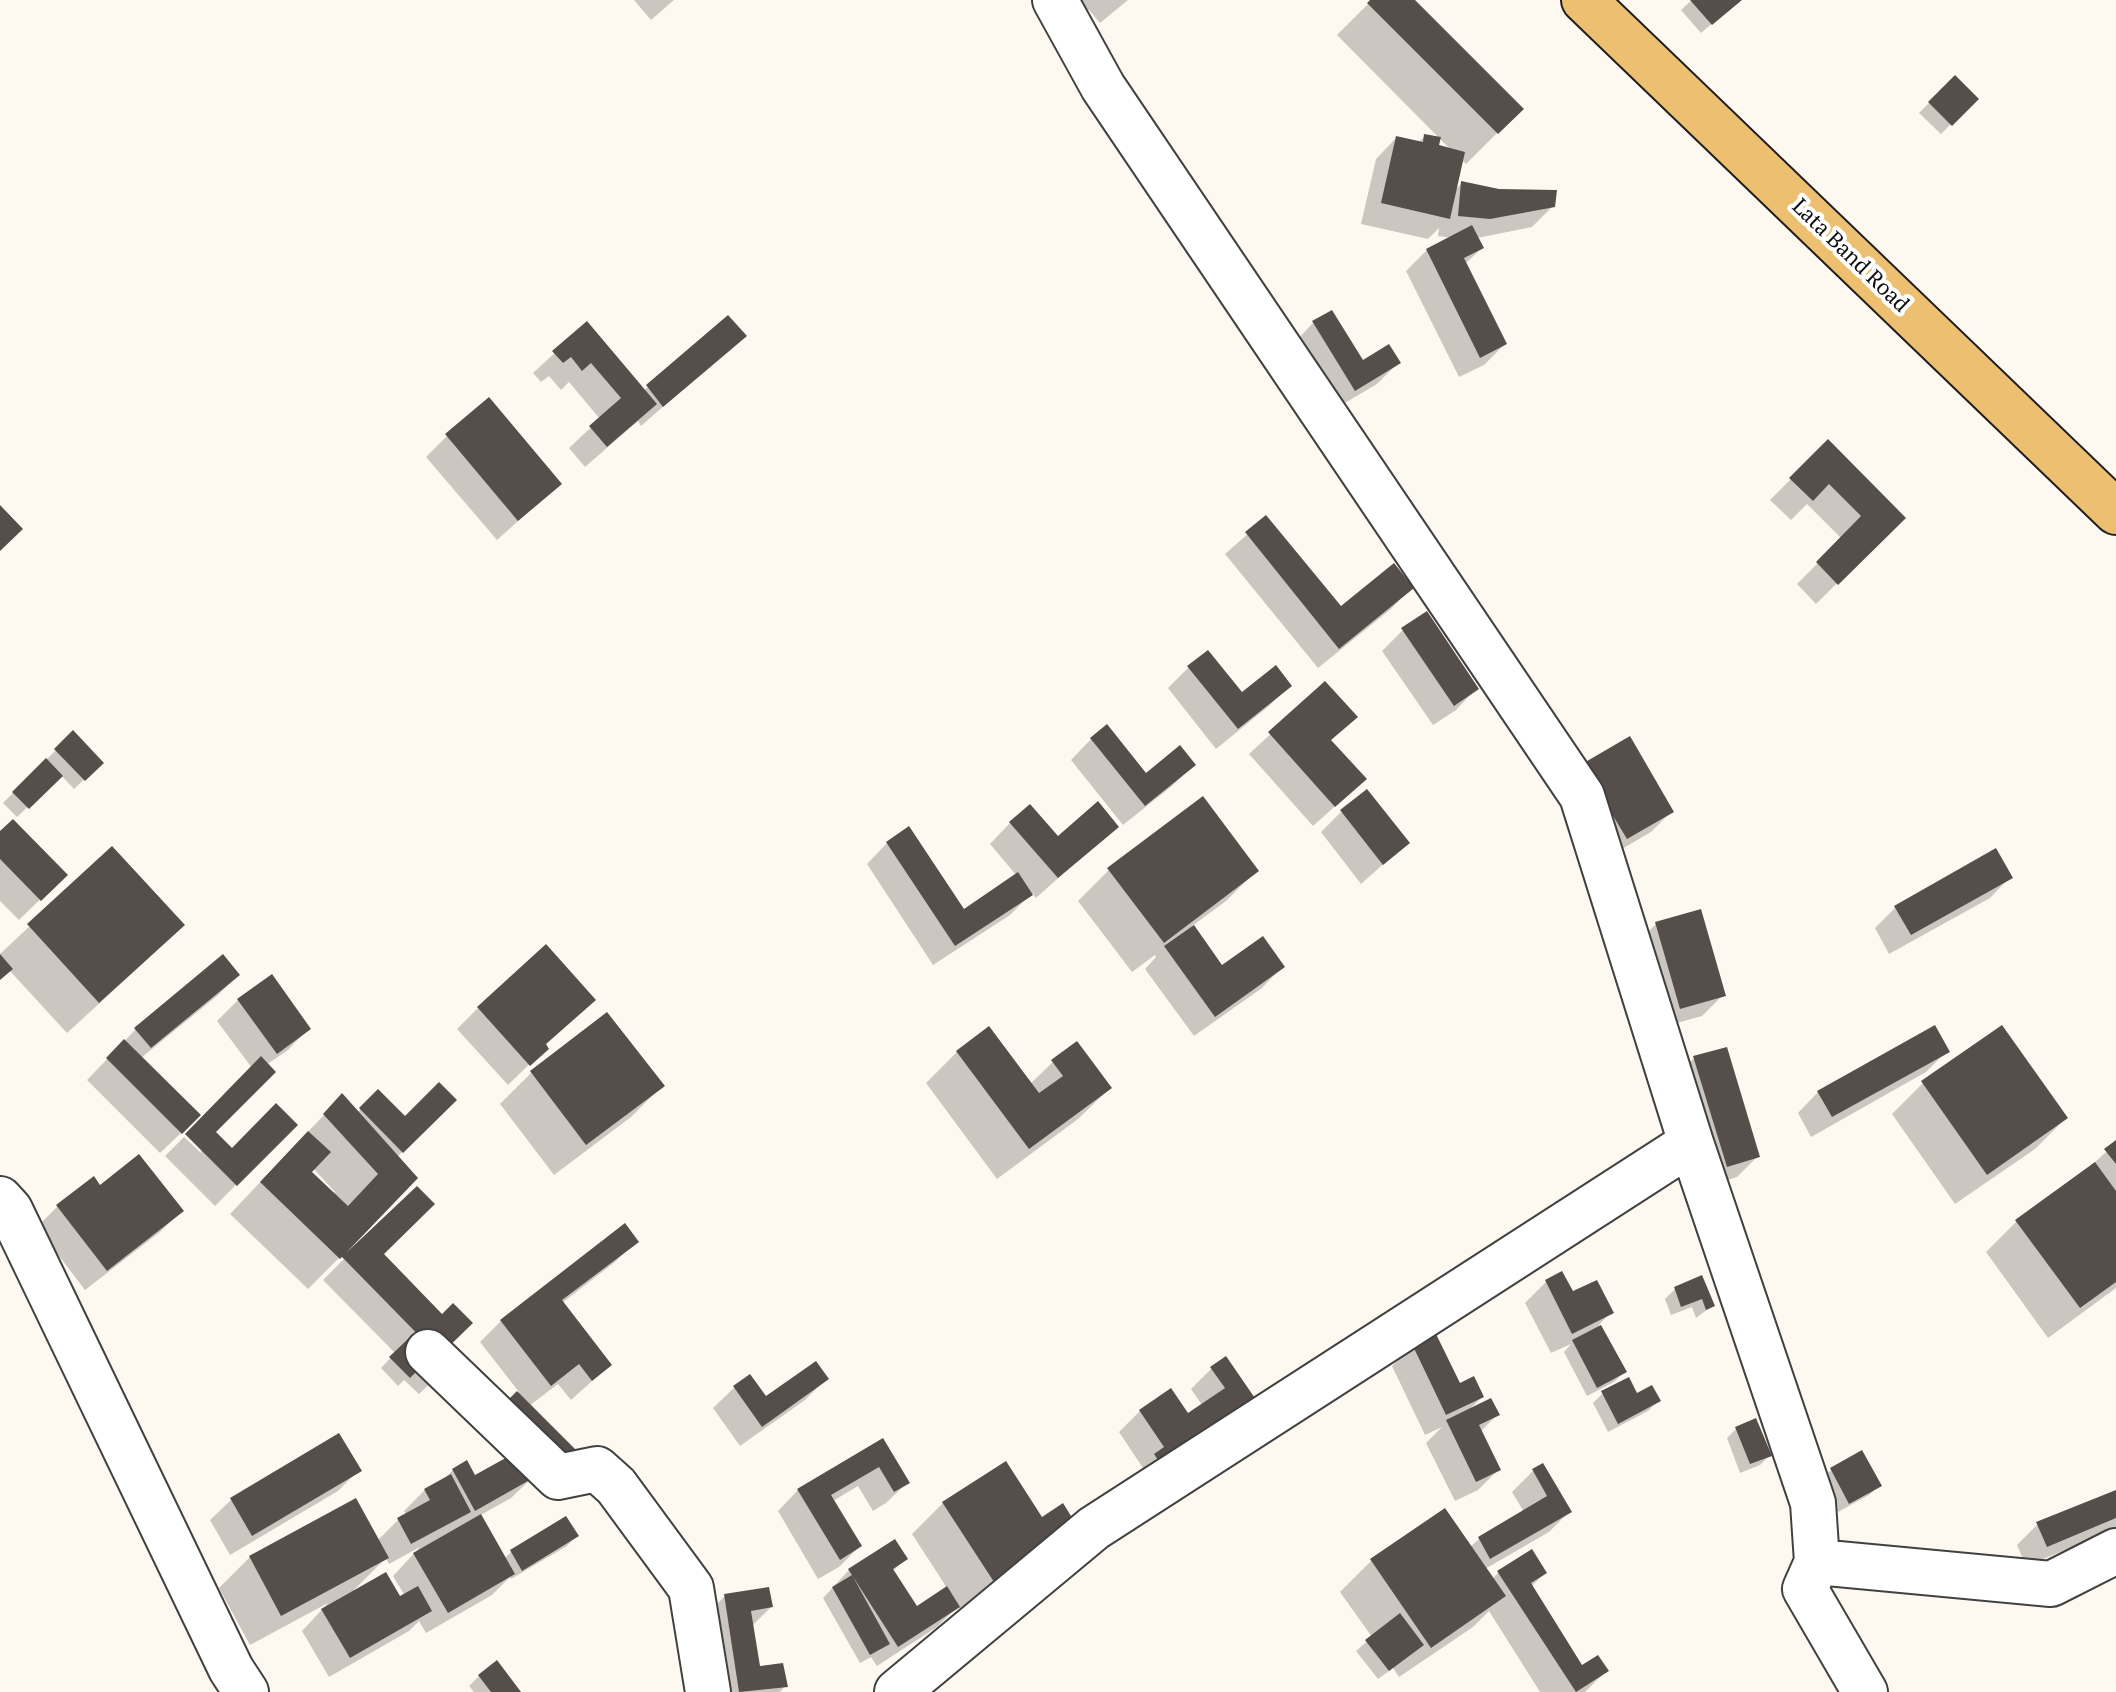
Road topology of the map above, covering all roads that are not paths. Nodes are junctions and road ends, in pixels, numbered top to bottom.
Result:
1 (1055, 0) edge
2 (1584, 0) edge
3 (2116, 512) edge
4 (1691, 1143) junction
5 (0, 1199) edge
6 (428, 1352) dead end
7 (2116, 1551) edge
8 (1817, 1562) junction
9 (246, 1692) edge
10 (708, 1692) edge
11 (897, 1692) edge
12 (1865, 1692) edge

1 - 4 street
2 - 3 main road, Lata Band Road
4 - 8 street
4 - 11 street
5 - 9 street
6 - 10 street
7 - 8 street
8 - 12 street

